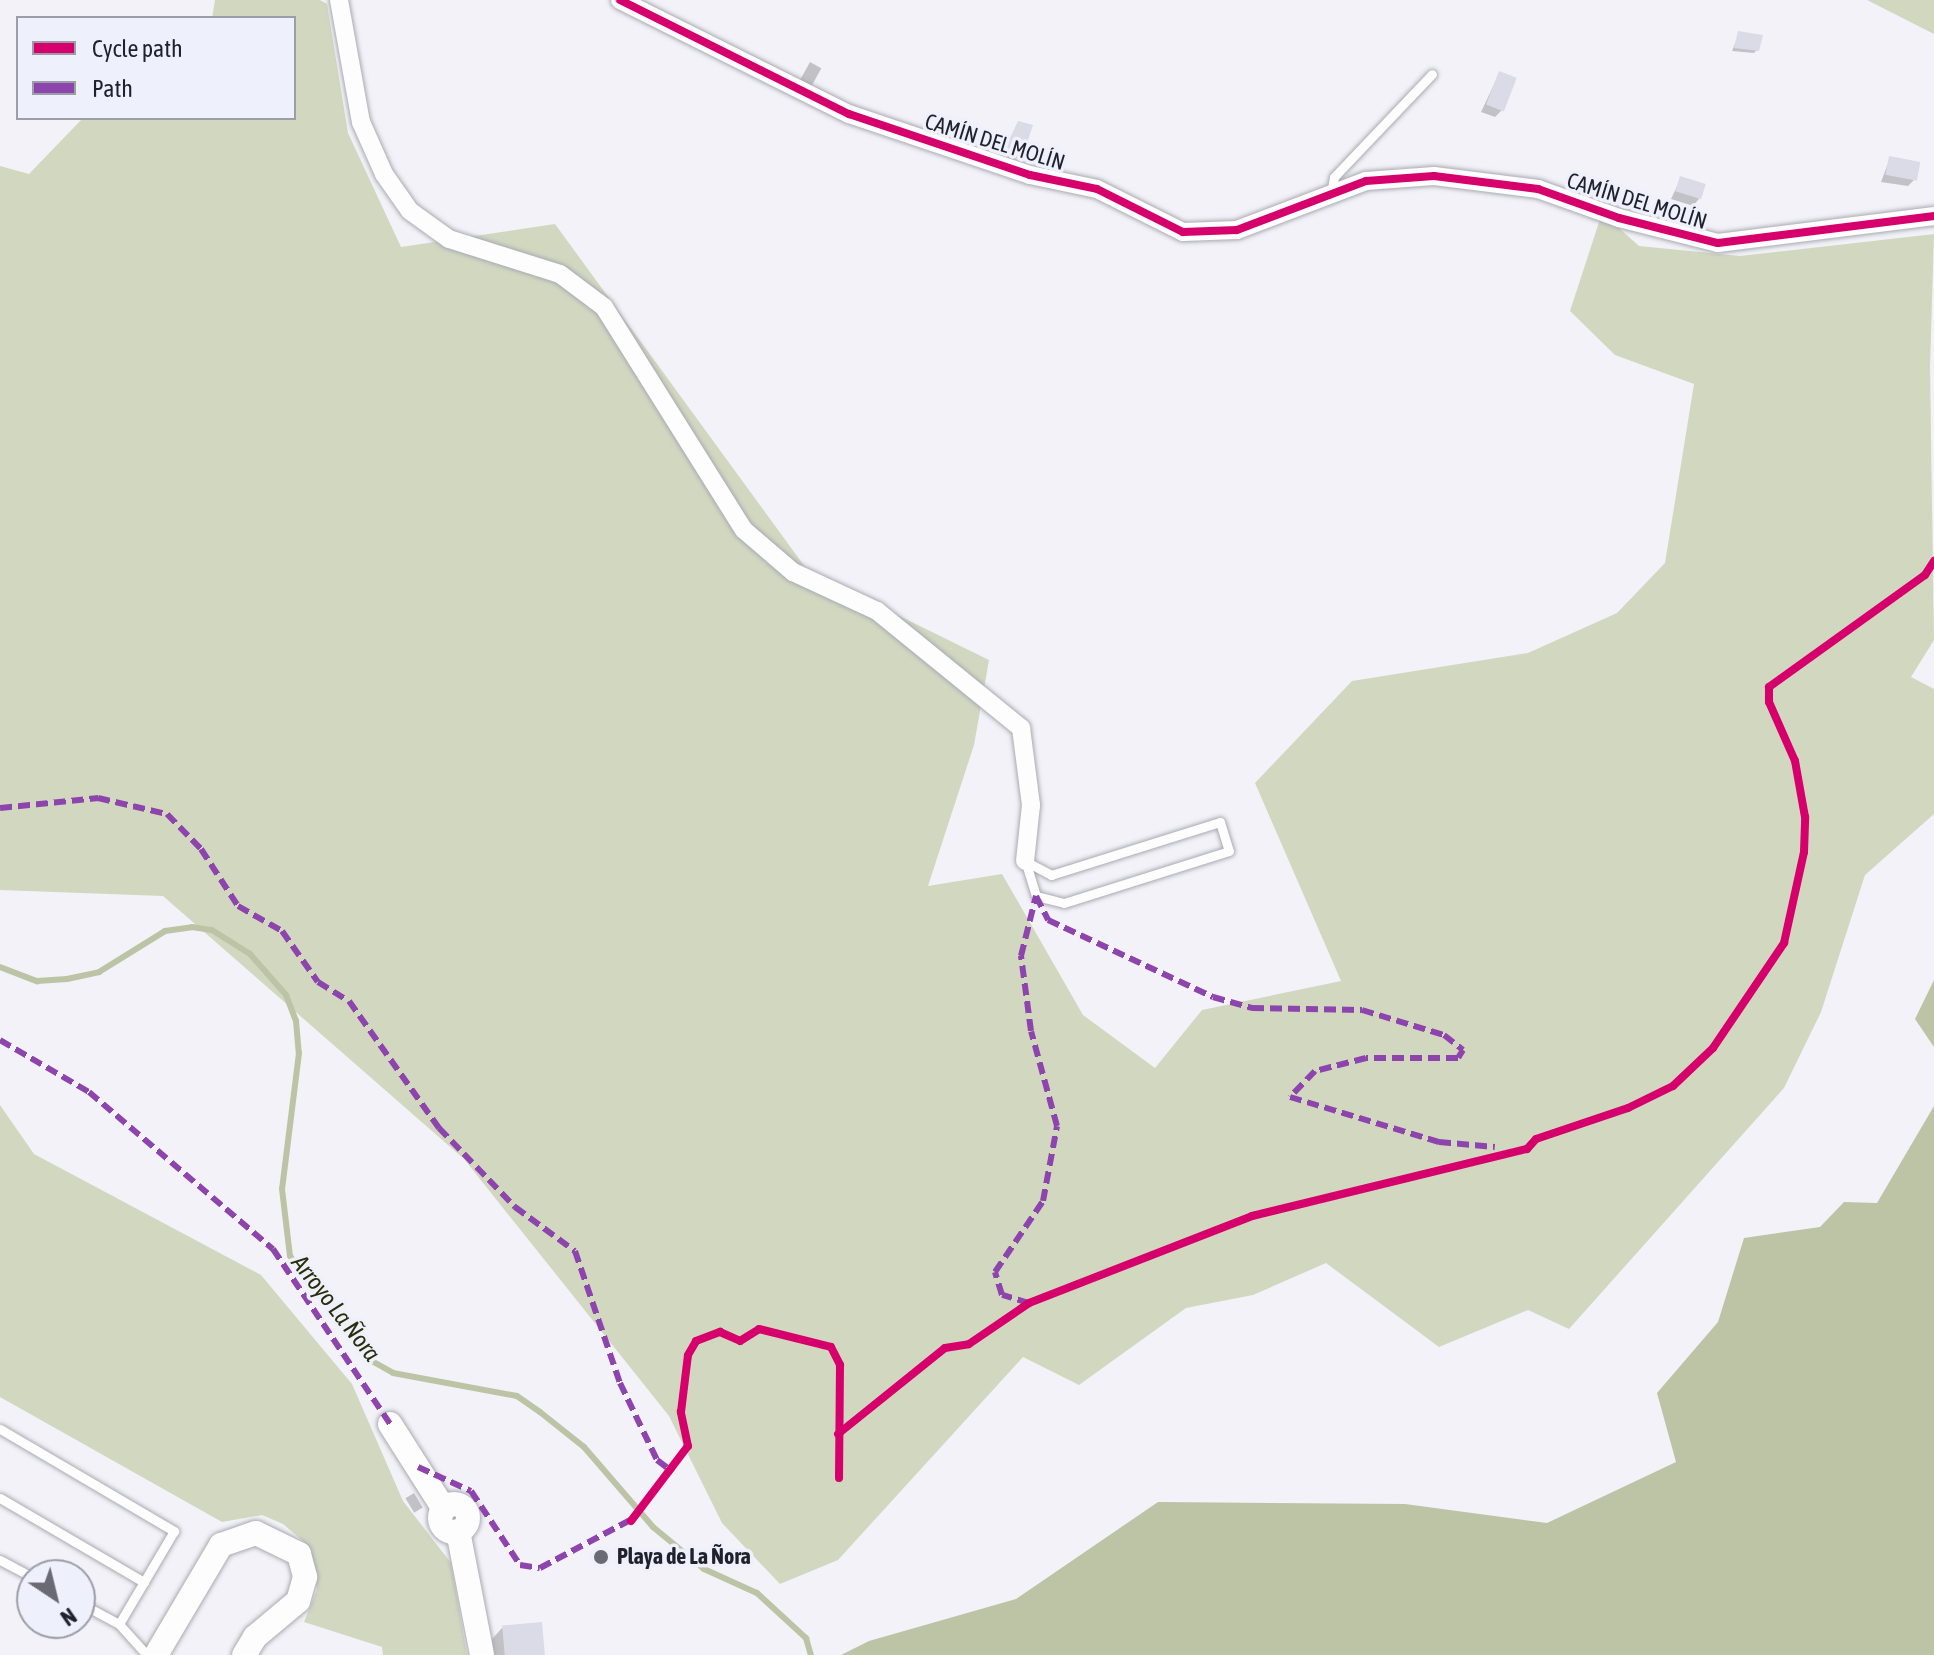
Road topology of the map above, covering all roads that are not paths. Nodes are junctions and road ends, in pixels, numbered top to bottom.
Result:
1 (339, 0) edge
2 (620, 0) edge
3 (1432, 74) dead end
4 (1331, 194) junction
5 (1934, 216) edge
6 (1025, 861) junction
7 (390, 1424) dead end
8 (0, 1429) edge
9 (0, 1498) edge
10 (144, 1582) junction
11 (96, 1612) edge
12 (119, 1624) junction
13 (147, 1655) edge
14 (156, 1655) edge
15 (244, 1655) edge
16 (482, 1655) edge

1 - 6 street
2 - 4 street, CAMÍN DEL MOLÍN
3 - 4 lane
4 - 5 street, CAMÍN DEL MOLÍN
6 - 6 lane
7 - 16 street
8 - 10 lane
9 - 10 lane
10 - 12 lane
11 - 12 lane
12 - 13 lane
14 - 15 street

